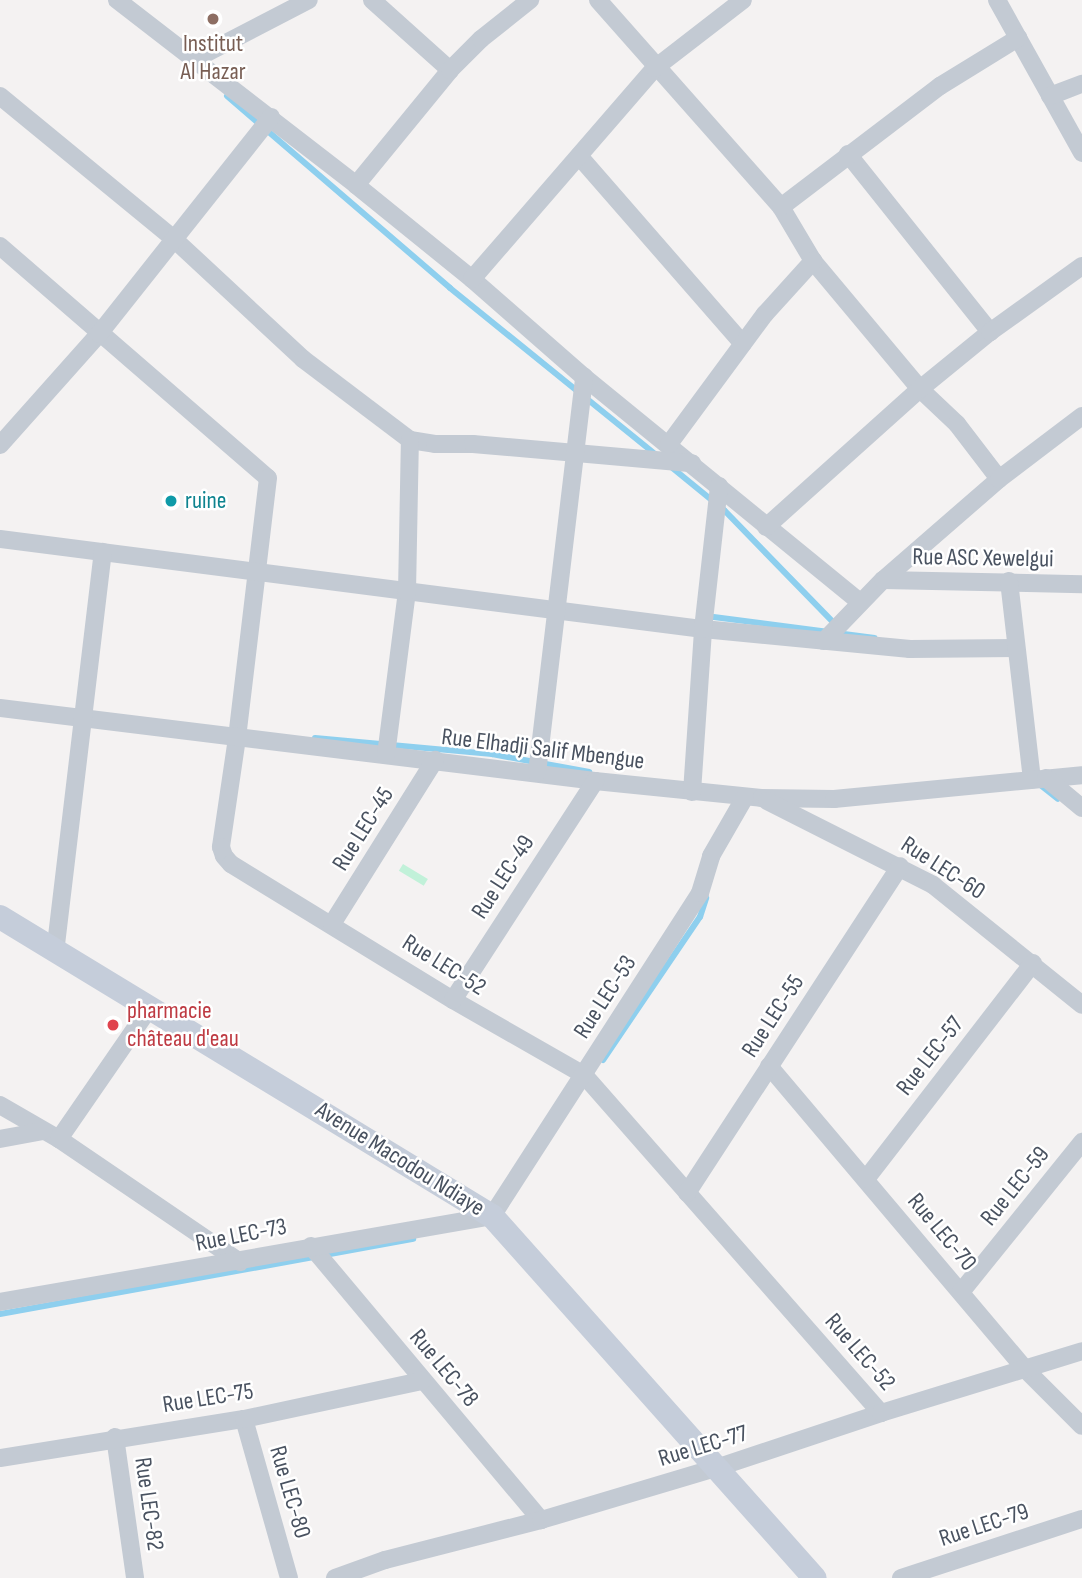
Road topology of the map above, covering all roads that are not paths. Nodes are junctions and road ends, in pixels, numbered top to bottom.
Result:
1 (117, 0) edge
2 (309, 0) edge
3 (372, 0) edge
4 (530, 0) edge
5 (598, 0) edge
6 (743, 0) edge
7 (997, 0) edge
8 (1018, 38) junction
9 (195, 59) junction
10 (655, 68) junction
11 (450, 70) junction
12 (1082, 84) edge
13 (0, 96) edge
14 (1050, 96) junction
15 (271, 117) junction
16 (1082, 153) edge
17 (848, 154) junction
18 (579, 156) junction
19 (356, 185) junction
20 (781, 207) junction
21 (175, 240) junction
22 (0, 246) edge
23 (813, 261) junction
24 (1082, 266) edge
25 (472, 279) junction
26 (990, 332) junction
27 (99, 334) junction
28 (743, 344) junction
29 (584, 377) junction
30 (920, 389) junction
31 (1082, 416) edge
32 (410, 440) junction
33 (668, 444) junction
34 (0, 445) edge
35 (575, 453) junction
36 (692, 463) junction
37 (999, 479) junction
38 (719, 486) junction
39 (766, 527) junction
40 (0, 538) edge
41 (103, 552) junction
42 (257, 573) junction
43 (883, 580) junction
44 (1009, 582) junction
45 (1082, 584) edge
46 (407, 592) junction
47 (860, 602) junction
48 (556, 611) junction
49 (703, 628) junction
50 (824, 641) junction
51 (1016, 648) junction
52 (0, 708) edge
53 (86, 718) junction
54 (237, 738) junction
55 (386, 755) junction
56 (435, 760) junction
57 (537, 773) junction
58 (1082, 775) edge
59 (1039, 779) junction
60 (595, 781) junction
61 (692, 792) junction
62 (753, 797) junction
63 (1082, 808) edge
64 (900, 866) junction
65 (0, 917) edge
66 (332, 924) junction
67 (55, 953) junction
68 (1033, 963) junction
69 (453, 1000) junction
70 (1082, 1004) edge
71 (150, 1007) junction
72 (769, 1066) junction
73 (584, 1075) junction
74 (0, 1105) edge
75 (51, 1135) junction
76 (0, 1139) edge
77 (1082, 1142) edge
78 (866, 1179) junction
79 (687, 1192) junction
80 (492, 1216) junction
81 (311, 1246) junction
82 (240, 1262) junction
83 (961, 1292) junction
84 (0, 1302) edge
85 (1082, 1351) edge
86 (1027, 1370) junction
87 (422, 1381) junction
88 (881, 1413) junction
89 (244, 1419) junction
90 (1082, 1426) edge
91 (115, 1437) junction
92 (0, 1458) edge
93 (719, 1467) junction
94 (1082, 1519) edge
95 (541, 1520) junction
96 (135, 1578) edge
97 (289, 1578) edge
98 (335, 1578) edge
99 (815, 1578) edge
100 (901, 1578) edge

1 - 9 street
2 - 9 street
3 - 11 street
4 - 11 street
5 - 10 street
6 - 10 street
7 - 8 street
8 - 14 street
8 - 17 street
9 - 15 street
10 - 18 street
10 - 20 street
11 - 19 street
12 - 14 street
13 - 21 street
14 - 16 street
15 - 19 street
15 - 21 street
17 - 20 street
17 - 26 street
18 - 25 street
18 - 28 street
19 - 25 street
20 - 23 street
21 - 27 street
21 - 32 street
22 - 27 street
23 - 28 street
23 - 30 street
24 - 26 street
25 - 29 street
26 - 30 street
27 - 34 street
27 - 42 street, Rue LEC-52
28 - 33 street
29 - 33 street
29 - 35 street
30 - 37 street
30 - 39 street
31 - 37 street
32 - 35 street
32 - 46 street
33 - 36 street
35 - 36 street
35 - 48 street
36 - 38 street
37 - 43 street
38 - 39 street
38 - 49 street
39 - 47 street
40 - 41 street
41 - 42 street
41 - 53 street
42 - 46 street
42 - 54 street, Rue LEC-52
43 - 44 street, Rue ASC Xewelgui
43 - 47 street
44 - 45 street, Rue ASC Xewelgui
44 - 51 street
46 - 48 street
46 - 55 street
47 - 50 street
48 - 49 street
48 - 57 street
49 - 50 street
49 - 61 street
50 - 51 street
51 - 59 street
52 - 53 street, Rue Elhadji Salif Mbengue
53 - 54 street, Rue Elhadji Salif Mbengue
53 - 67 street
54 - 55 street, Rue Elhadji Salif Mbengue
54 - 66 street, Rue LEC-52
55 - 56 street, Rue Elhadji Salif Mbengue
56 - 57 street, Rue Elhadji Salif Mbengue
56 - 66 street, Rue LEC-45
57 - 60 street, Rue Elhadji Salif Mbengue
58 - 59 street, Rue Elhadji Salif Mbengue
59 - 62 street, Rue Elhadji Salif Mbengue
59 - 63 street
60 - 61 street, Rue Elhadji Salif Mbengue
60 - 69 street, Rue LEC-49
61 - 62 street, Rue Elhadji Salif Mbengue
62 - 64 street, Rue LEC-60
62 - 73 street, Rue LEC-53
64 - 68 street, Rue LEC-60
64 - 72 street, Rue LEC-55
65 - 67 street, Avenue Macodou Ndiaye
66 - 69 street, Rue LEC-52
67 - 71 street, Avenue Macodou Ndiaye
68 - 70 street, Rue LEC-60
68 - 78 street, Rue LEC-57
69 - 73 street, Rue LEC-52
71 - 75 street
71 - 80 street, Avenue Macodou Ndiaye
72 - 78 street, Rue LEC-70
72 - 79 street, Rue LEC-55
73 - 79 street, Rue LEC-52
73 - 80 street, Rue LEC-53
74 - 75 street
75 - 76 street
75 - 82 street
77 - 83 street, Rue LEC-59
78 - 83 street, Rue LEC-70
79 - 88 street, Rue LEC-52
80 - 81 street, Rue LEC-73
80 - 93 street, Avenue Macodou Ndiaye
81 - 82 street, Rue LEC-73
81 - 87 street, Rue LEC-78
82 - 84 street, Rue LEC-73
83 - 86 street, Rue LEC-70
85 - 86 street, Rue LEC-77
86 - 88 street, Rue LEC-77
86 - 90 street, Rue LEC-70
87 - 89 street, Rue LEC-75
87 - 95 street, Rue LEC-78
88 - 93 street, Rue LEC-77
89 - 91 street, Rue LEC-75
89 - 97 street, Rue LEC-80
91 - 92 street, Rue LEC-75
91 - 96 street, Rue LEC-82
93 - 95 street, Rue LEC-77
93 - 99 street, Avenue Macodou Ndiaye
94 - 100 street, Rue LEC-79
95 - 98 street, Rue LEC-77

